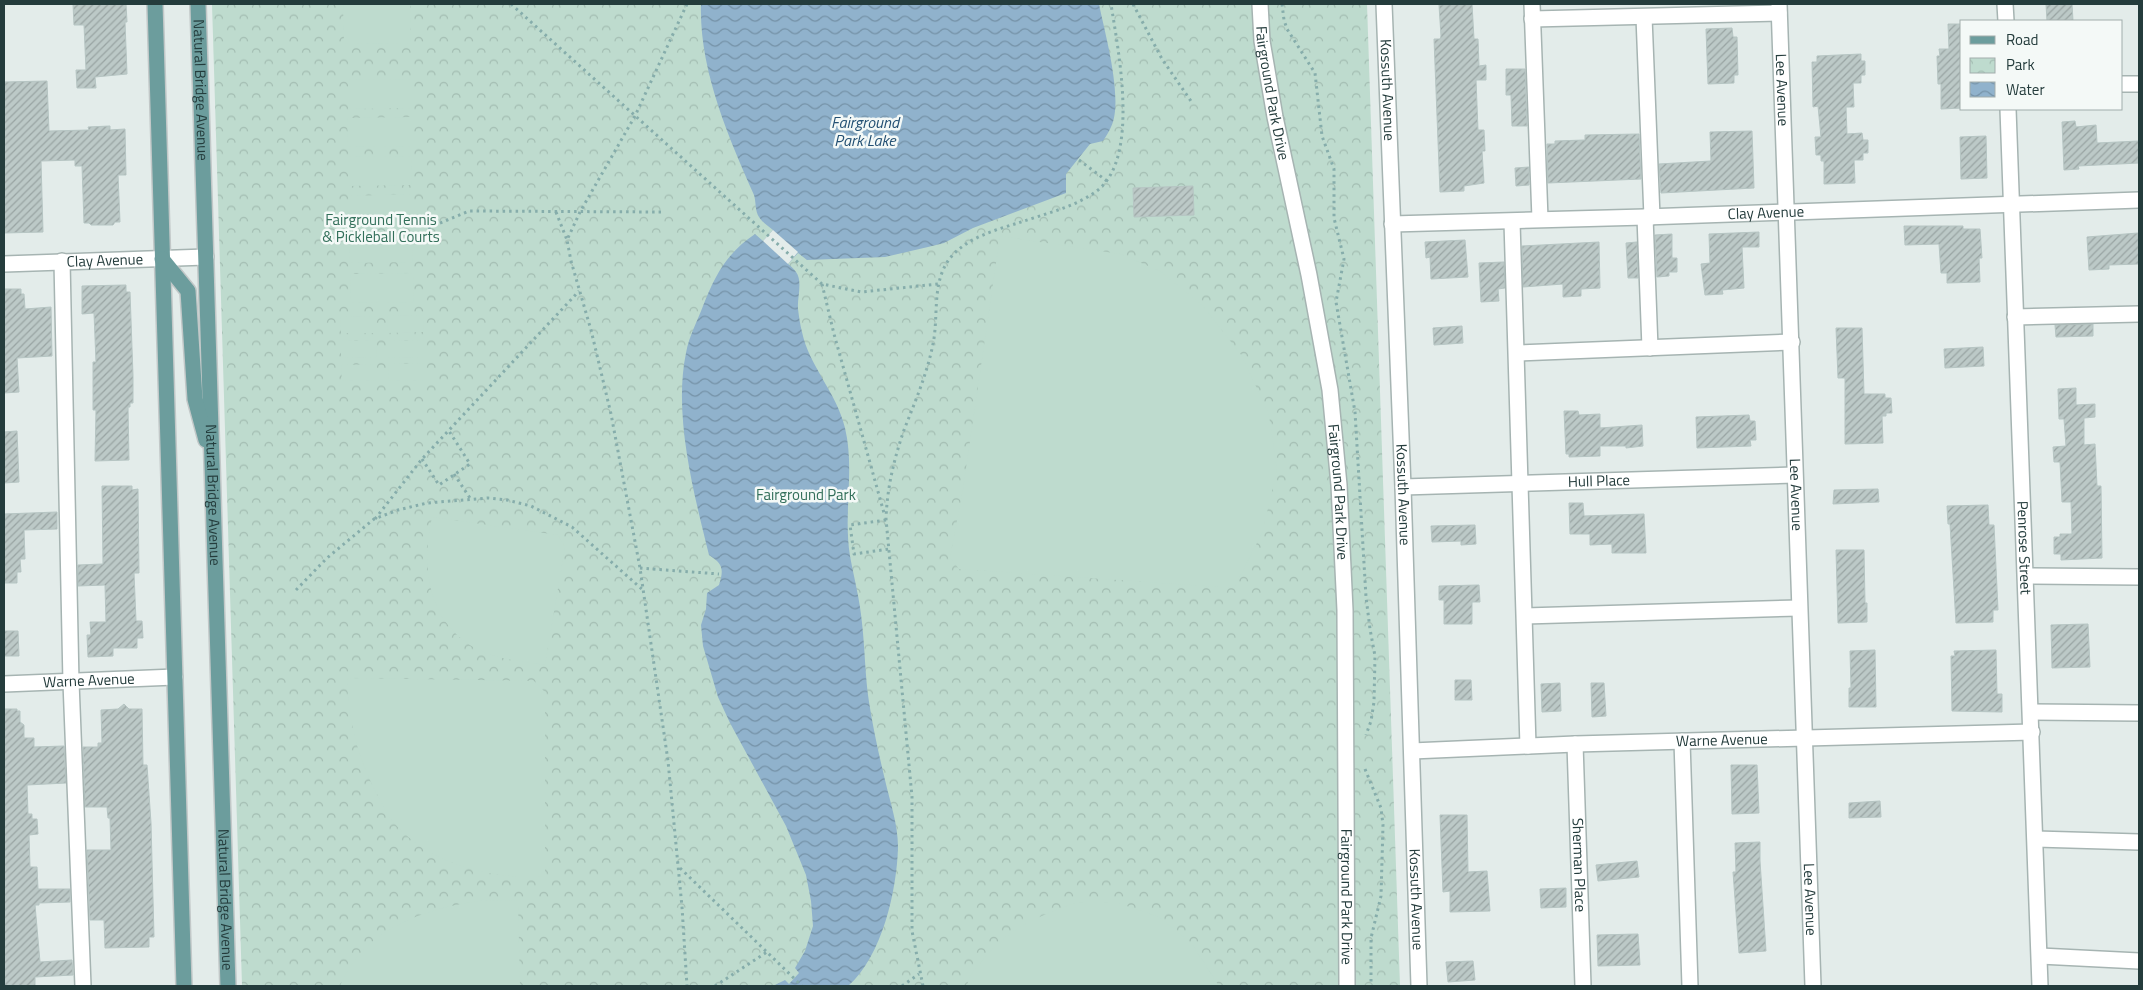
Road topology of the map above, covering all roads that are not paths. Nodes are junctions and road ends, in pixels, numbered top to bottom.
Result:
1 (155, 4) edge
2 (198, 4) edge
3 (1260, 4) edge
4 (1384, 4) edge
5 (1532, 4) edge
6 (2005, 4) edge
7 (1779, 8) edge
8 (1644, 16) junction
9 (1532, 20) junction
10 (2006, 20) edge
11 (2123, 84) edge
12 (2139, 84) edge
13 (2008, 110) edge
14 (2139, 200) edge
15 (2010, 204) junction
16 (1786, 212) junction
17 (1648, 217) junction
18 (1540, 219) junction
19 (1512, 222) junction
20 (1392, 224) junction
21 (206, 257) junction
22 (162, 259) junction
23 (62, 261) junction
24 (4, 264) edge
25 (2139, 314) edge
26 (2015, 317) junction
27 (1792, 342) junction
28 (1650, 348) junction
29 (1517, 353) junction
30 (213, 466) junction
31 (1794, 475) junction
32 (1521, 484) junction
33 (1403, 487) junction
34 (2026, 576) junction
35 (2139, 577) edge
36 (1799, 608) junction
37 (1525, 616) junction
38 (175, 677) junction
39 (71, 682) junction
40 (4, 684) edge
41 (2032, 712) junction
42 (2139, 713) edge
43 (2032, 732) junction
44 (1805, 738) junction
45 (1682, 741) junction
46 (1575, 744) junction
47 (1528, 746) junction
48 (1412, 751) junction
49 (2036, 839) junction
50 (2139, 842) edge
51 (2040, 956) junction
52 (2139, 961) edge
53 (83, 986) edge
54 (184, 986) edge
55 (228, 986) edge
56 (1348, 986) edge
57 (1419, 986) edge
58 (1583, 986) edge
59 (1690, 986) edge
60 (1813, 986) edge
61 (2040, 986) edge

1 - 22 main road
2 - 21 main road, Natural Bridge Avenue
3 - 56 street, Fairground Park Drive
4 - 20 street, Kossuth Avenue
5 - 9 street
6 - 10 street
7 - 8 street
7 - 16 street, Lee Avenue
8 - 9 street
8 - 17 street
9 - 18 street
11 - 12 street
13 - 15 street, Penrose Street
14 - 15 street, Clay Avenue
15 - 16 street, Clay Avenue
15 - 26 street, Penrose Street
16 - 17 street, Clay Avenue
16 - 27 street, Lee Avenue
17 - 18 street, Clay Avenue
17 - 28 street
18 - 19 street, Clay Avenue
19 - 20 street, Clay Avenue
19 - 29 street
20 - 33 street, Kossuth Avenue
21 - 22 street, Clay Avenue
21 - 30 main road, Natural Bridge Avenue
22 - 23 street, Clay Avenue
22 - 30 main road
22 - 38 main road
23 - 24 street, Clay Avenue
23 - 39 street
25 - 26 street
26 - 34 street, Penrose Street
27 - 28 street
27 - 31 street, Lee Avenue
28 - 29 street
29 - 32 street
30 - 55 main road, Natural Bridge Avenue
31 - 32 street, Hull Place
31 - 36 street, Lee Avenue
32 - 33 street, Hull Place
32 - 37 street
33 - 48 street, Kossuth Avenue
34 - 35 street
34 - 41 street, Penrose Street
36 - 37 street
36 - 44 street, Lee Avenue
37 - 47 street
38 - 39 street, Warne Avenue
38 - 54 main road
39 - 40 street, Warne Avenue
39 - 53 street
41 - 42 street
41 - 43 street, Penrose Street
43 - 44 street, Warne Avenue
43 - 49 street, Penrose Street
44 - 45 street, Warne Avenue
44 - 60 street, Lee Avenue
45 - 46 street, Warne Avenue
45 - 59 street
46 - 47 street, Warne Avenue
46 - 58 street, Sherman Place
47 - 48 street, Warne Avenue
48 - 57 street, Kossuth Avenue
49 - 50 street
49 - 51 street, Penrose Street
51 - 52 street
51 - 61 street, Penrose Street

